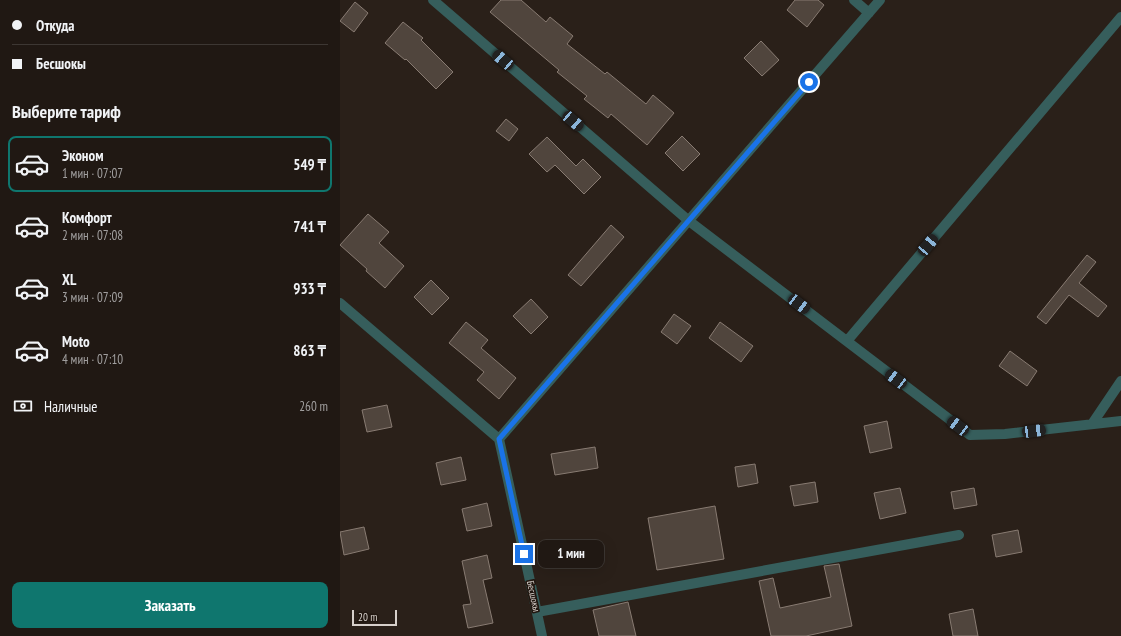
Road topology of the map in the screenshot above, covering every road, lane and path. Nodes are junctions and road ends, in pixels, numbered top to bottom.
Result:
1 (433, 0) edge
2 (854, 0) edge
3 (880, 0) edge
4 (869, 13) junction
5 (1121, 17) edge
6 (689, 221) junction
7 (340, 302) edge
8 (847, 341) junction
9 (1121, 381) edge
10 (1121, 421) edge
11 (1092, 424) junction
12 (499, 439) junction
13 (959, 534) dead end
14 (537, 612) junction
15 (542, 636) edge

1 - 6 street
2 - 4 street
3 - 4 street
4 - 6 street
5 - 8 street
6 - 8 street
6 - 12 street
7 - 12 street
8 - 11 street
9 - 11 street
10 - 11 street
12 - 14 street, Бесшокы
13 - 14 street
14 - 15 street, Бесшокы

